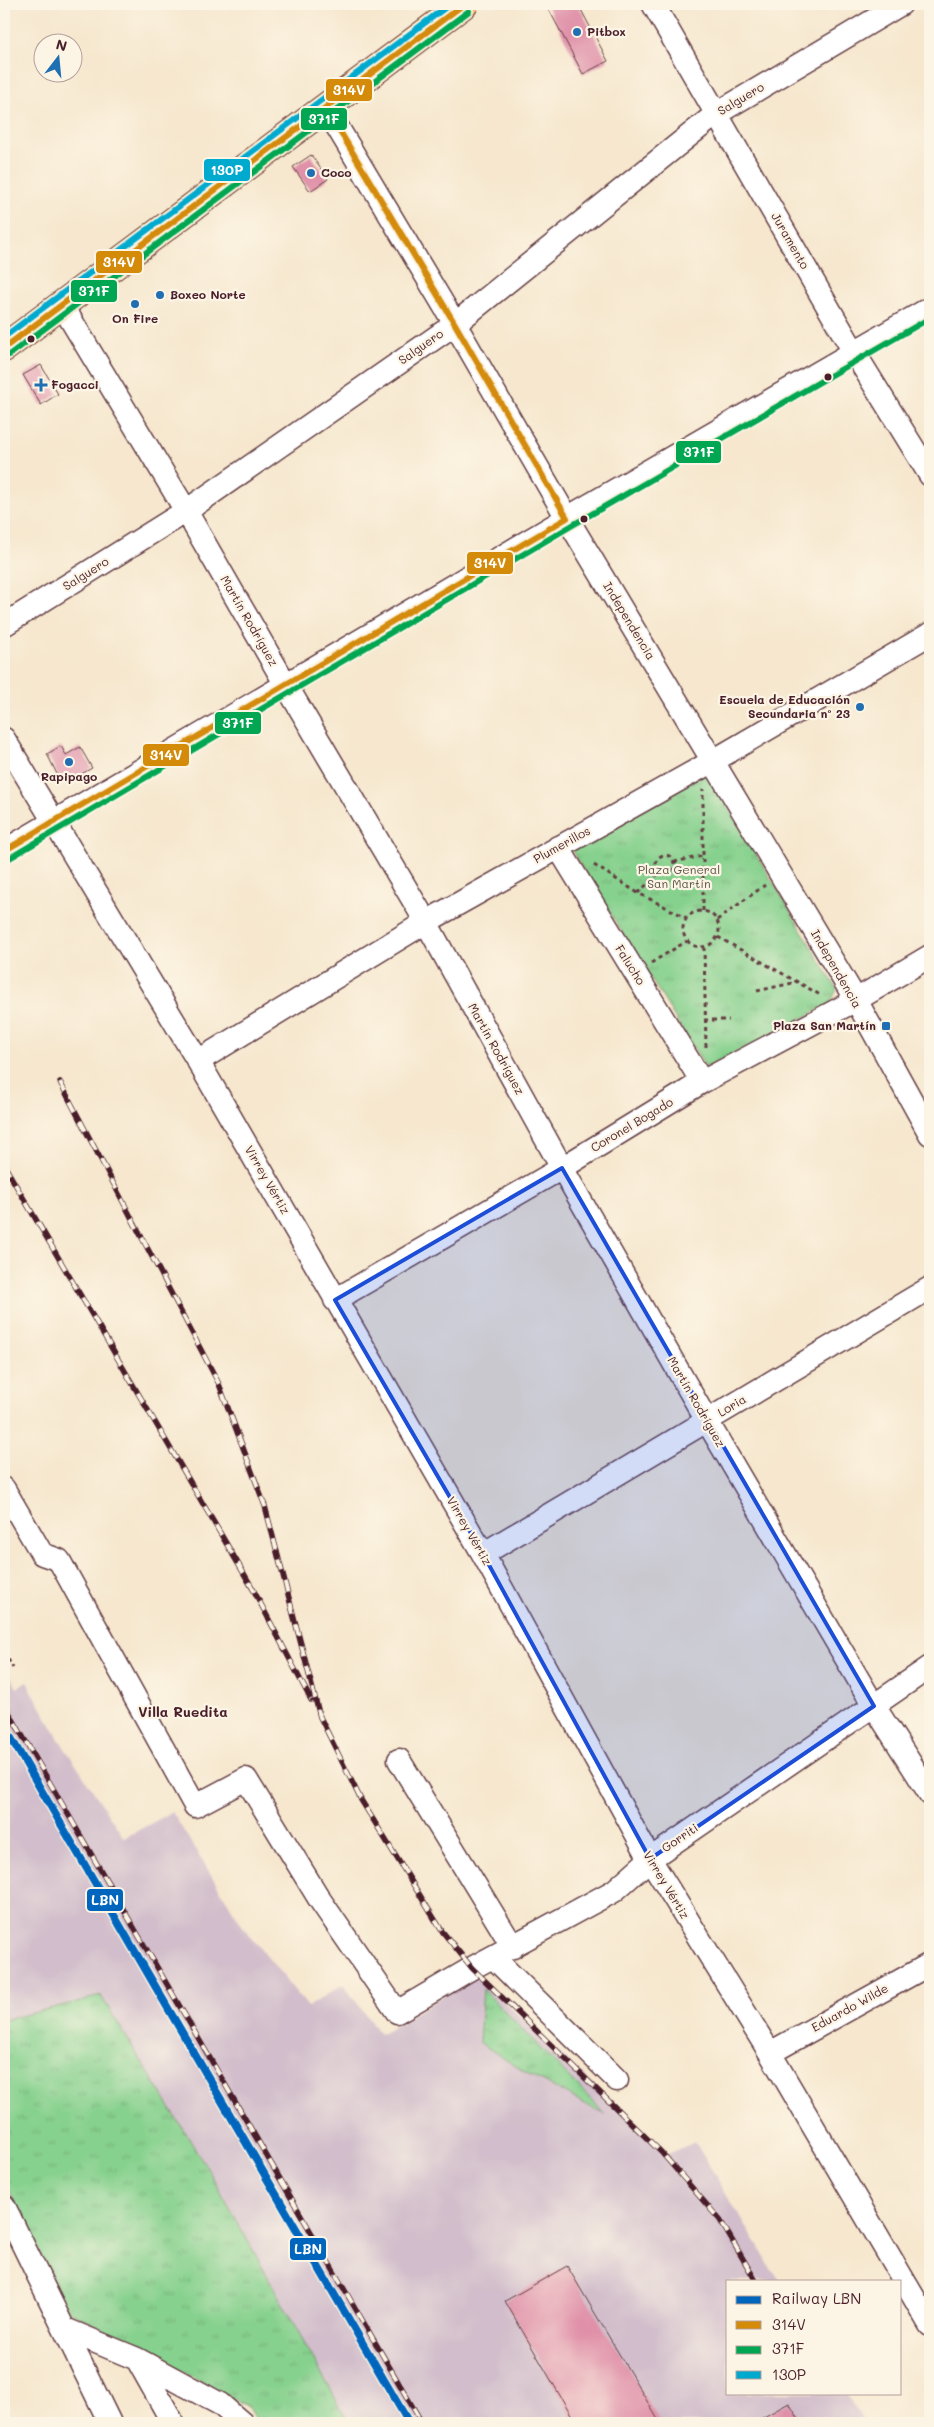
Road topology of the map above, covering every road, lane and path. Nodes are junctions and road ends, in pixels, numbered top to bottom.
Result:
1 (464, 4) edge
2 (653, 4) edge
3 (901, 4) edge
4 (326, 108) junction
5 (716, 114) junction
6 (62, 305) junction
7 (930, 308) edge
8 (455, 324) junction
9 (4, 348) edge
10 (854, 352) junction
11 (930, 475) edge
12 (186, 511) junction
13 (567, 518) junction
14 (4, 625) edge
15 (930, 634) edge
16 (286, 685) junction
17 (4, 739) edge
18 (712, 760) junction
19 (703, 786) dead end
20 (55, 823) junction
21 (558, 847) junction
22 (4, 851) edge
23 (703, 856) junction
24 (674, 862) junction
25 (592, 864) dead end
26 (660, 872) junction
27 (767, 884) dead end
28 (638, 893) junction
29 (703, 911) junction
30 (686, 918) junction
31 (717, 920) junction
32 (426, 922) junction
33 (718, 938) junction
34 (687, 941) junction
35 (704, 948) junction
36 (930, 956) edge
37 (646, 966) dead end
38 (798, 982) junction
39 (756, 991) dead end
40 (856, 1000) junction
41 (836, 1011) junction
42 (704, 1020) junction
43 (729, 1020) dead end
44 (706, 1052) dead end
45 (198, 1061) junction
46 (702, 1082) junction
47 (930, 1134) edge
48 (562, 1168) junction
49 (930, 1288) edge
50 (335, 1300) junction
51 (707, 1421) junction
52 (4, 1489) edge
53 (482, 1554) junction
54 (4, 1652) edge
55 (930, 1667) edge
56 (13, 1668) dead end
57 (874, 1706) junction
58 (399, 1760) dead end
59 (930, 1794) edge
60 (650, 1859) junction
61 (514, 1947) junction
62 (494, 1958) junction
63 (930, 1964) edge
64 (770, 2053) junction
65 (617, 2080) dead end
66 (4, 2206) edge
67 (930, 2325) edge
68 (65, 2328) junction
69 (136, 2359) junction
70 (110, 2423) edge
71 (173, 2423) edge
72 (242, 2423) edge

1 - 4 main road
2 - 5 street, Juramento
3 - 5 street, Salguero
4 - 6 main road
4 - 8 street, Independencia
5 - 8 street, Salguero
5 - 10 street, Juramento
6 - 9 main road
6 - 12 street, Martín Rodríguez
7 - 10 street
8 - 12 street, Salguero
8 - 13 street, Independencia
10 - 11 street, Juramento
10 - 13 street
12 - 14 street, Salguero
12 - 16 street, Martín Rodríguez
13 - 16 street
13 - 18 street, Independencia
15 - 18 street, Plumerillos
16 - 20 street
16 - 32 street, Martín Rodríguez
17 - 20 street, Virrey Vértiz
18 - 21 street, Plumerillos
18 - 40 street, Independencia
19 - 23 path
20 - 22 street
20 - 45 street, Virrey Vértiz
21 - 32 street, Plumerillos
21 - 46 street, Falucho
23 - 24 path
23 - 29 path
24 - 26 path
24 - 26 path
25 - 28 path
26 - 28 path
27 - 31 path
28 - 30 path
29 - 30 path
29 - 31 path
30 - 34 path
31 - 33 path
32 - 45 street, Plumerillos
32 - 48 street, Martín Rodríguez
33 - 35 path
33 - 38 path
34 - 35 path
34 - 37 path
35 - 42 path
36 - 40 street, Coronel Bogado
38 - 39 path
38 - 41 path
40 - 41 street, Coronel Bogado
40 - 47 street, Independencia
41 - 46 street, Coronel Bogado
42 - 43 path
42 - 44 path
45 - 50 street, Virrey Vértiz
46 - 48 street, Coronel Bogado
48 - 50 street, Coronel Bogado
48 - 51 street, Martín Rodríguez
49 - 51 street, Loria
50 - 53 street, Virrey Vértiz
51 - 53 street, Loria
51 - 57 street, Martín Rodríguez
52 - 62 street, Gorriti
53 - 60 street, Virrey Vértiz
54 - 56 path
55 - 57 street, Gorriti
57 - 59 street, Martín Rodríguez
57 - 60 street, Gorriti
58 - 61 street
60 - 61 street, Gorriti
60 - 64 street, Virrey Vértiz
61 - 62 street, Gorriti
62 - 65 street
63 - 64 street, Eduardo Wilde
64 - 67 street, Virrey Vértiz
66 - 68 street
68 - 69 street
68 - 70 street
69 - 71 street
69 - 72 street

